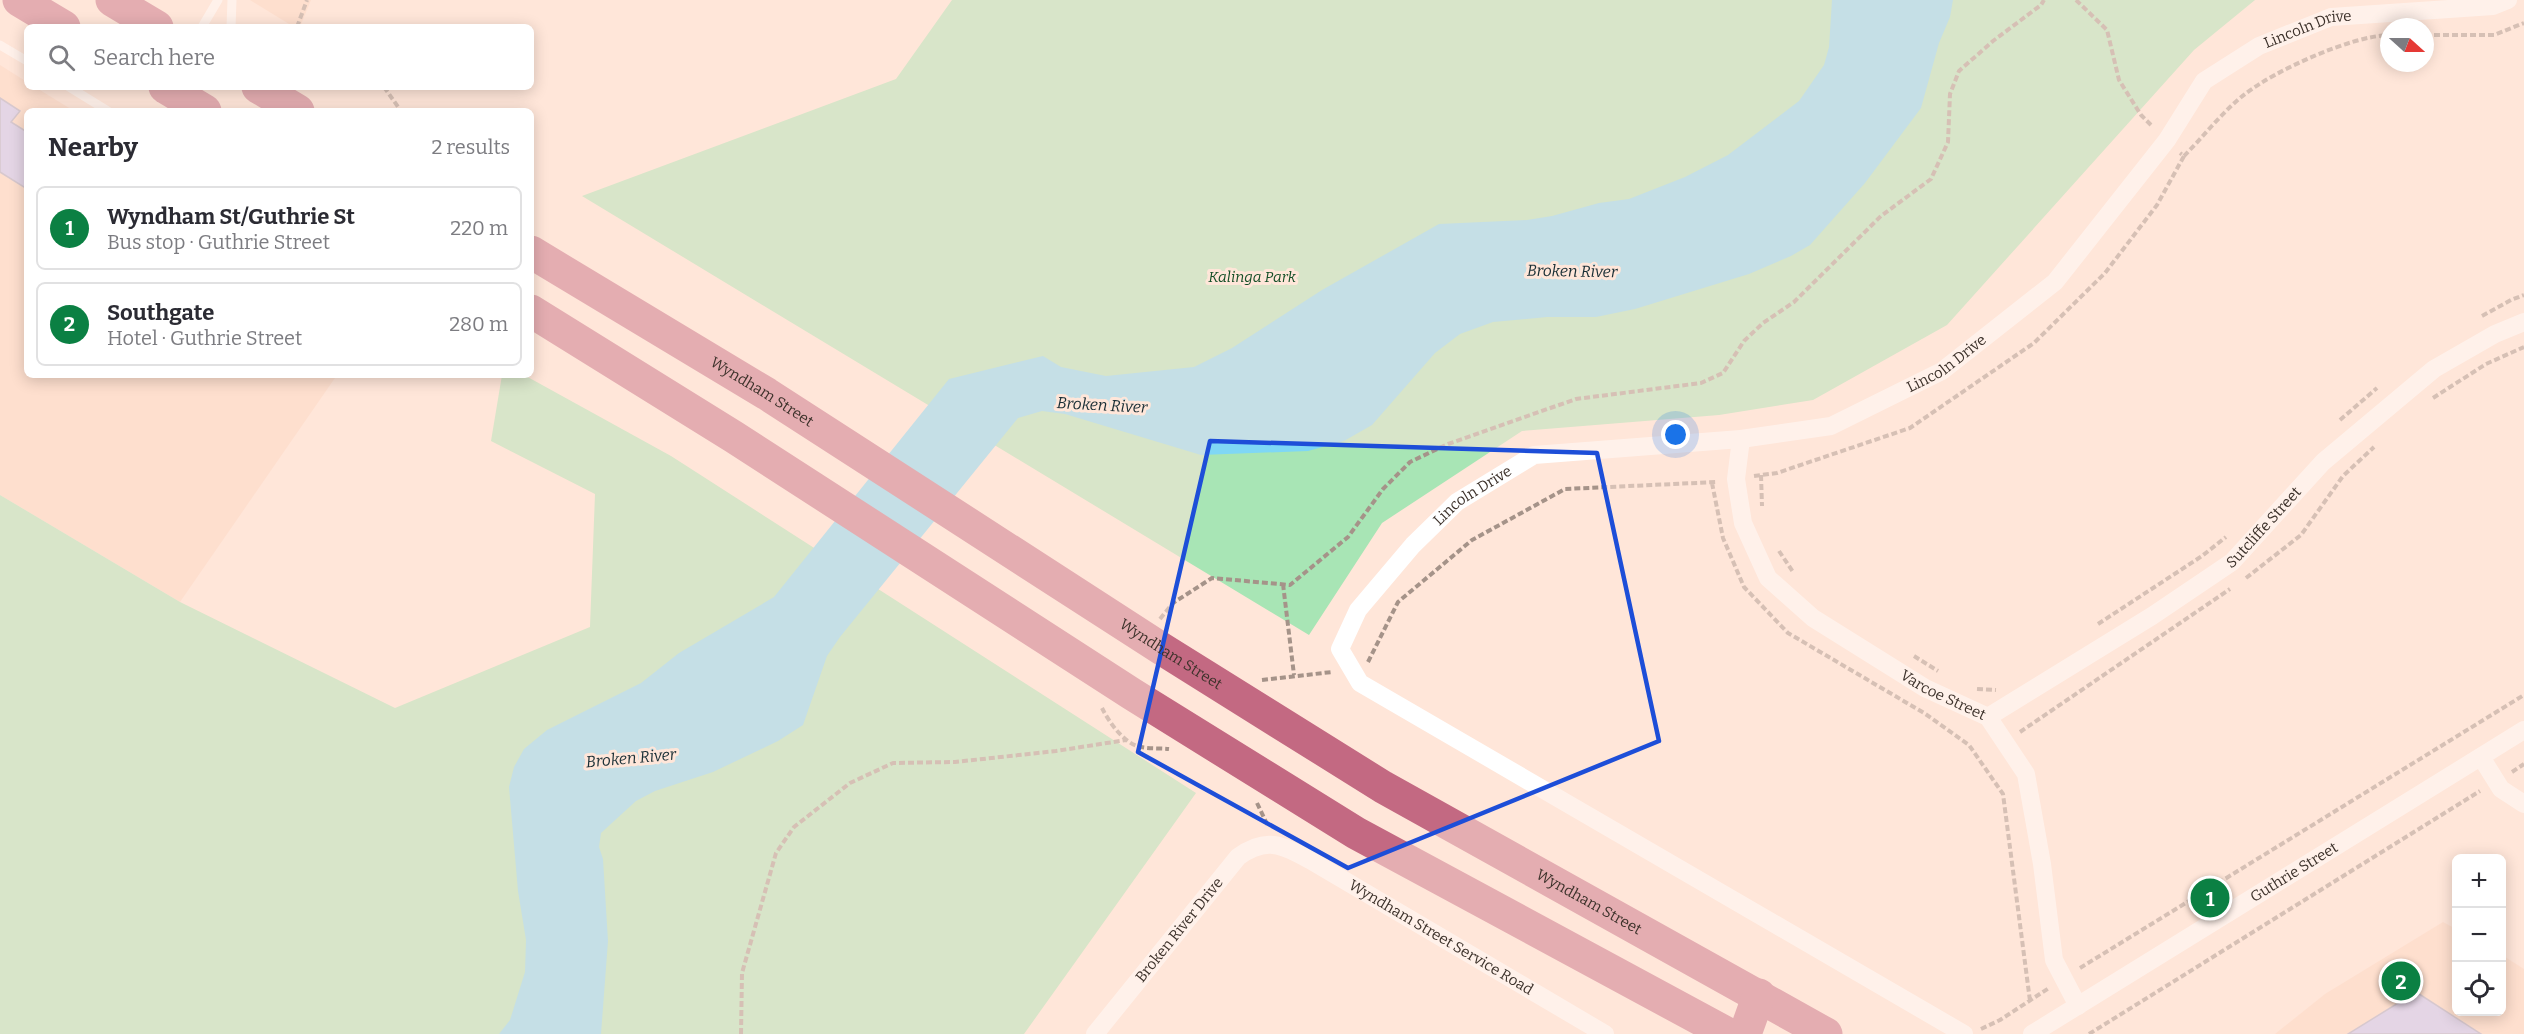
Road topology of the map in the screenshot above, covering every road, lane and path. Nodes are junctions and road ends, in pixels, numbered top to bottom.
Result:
1 (19, 0) edge
2 (218, 0) edge
3 (232, 0) edge
4 (307, 0) edge
5 (2076, 0) edge
6 (2508, 0) edge
7 (120, 3) edge
8 (2524, 23) edge
9 (59, 24) edge
10 (152, 24) edge
11 (204, 24) edge
12 (231, 24) edge
13 (298, 24) edge
14 (2380, 35) edge
15 (2434, 35) edge
16 (0, 45) edge
17 (24, 59) edge
18 (74, 90) edge
19 (170, 90) edge
20 (201, 90) edge
21 (263, 90) edge
22 (386, 90) edge
23 (103, 108) edge
24 (200, 108) edge
25 (211, 108) edge
26 (293, 108) edge
27 (399, 108) edge
28 (2167, 140) junction
29 (2184, 156) dead end
30 (534, 254) edge
31 (2524, 295) edge
32 (534, 313) edge
33 (2481, 317) dead end
34 (2524, 322) edge
35 (2378, 387) dead end
36 (2336, 424) dead end
37 (1741, 439) junction
38 (1761, 475) dead end
39 (1713, 483) dead end
40 (1762, 516) dead end
41 (2229, 534) dead end
42 (1774, 543) dead end
43 (1796, 575) dead end
44 (1283, 584) dead end
45 (2095, 626) dead end
46 (1911, 654) dead end
47 (1353, 670) junction
48 (1940, 671) dead end
49 (1294, 675) junction
50 (1254, 678) dead end
51 (1969, 689) dead end
52 (1997, 690) dead end
53 (2524, 695) edge
54 (1988, 717) junction
55 (2524, 730) edge
56 (1126, 740) dead end
57 (2481, 757) junction
58 (2524, 764) edge
59 (2495, 782) junction
60 (2524, 804) edge
61 (1274, 844) joint
62 (2064, 978) junction
63 (1759, 995) junction
64 (2030, 1001) junction
65 (2078, 1006) junction
66 (1973, 1031) edge
67 (1730, 1033) edge
68 (741, 1034) edge
69 (1095, 1034) edge
70 (1605, 1034) edge
71 (1826, 1034) edge
72 (2032, 1034) edge
73 (2089, 1034) edge

1 - 9 highway
2 - 11 lane
3 - 12 lane
4 - 13 path
5 - 28 path
6 - 28 street, Lincoln Drive
7 - 10 highway
8 - 15 path
14 - 29 path
16 - 17 lane
18 - 23 lane
19 - 24 highway
20 - 25 highway
21 - 26 highway
22 - 27 path
28 - 37 street, Lincoln Drive
30 - 63 highway, Wyndham Street
31 - 33 path
32 - 67 highway
34 - 54 street, Sutcliffe Street
35 - 36 path
37 - 47 street, Lincoln Drive
37 - 54 street, Varcoe Street
38 - 40 path
39 - 64 path
41 - 45 path
42 - 43 path
44 - 49 path
46 - 48 path
47 - 49 path
47 - 66 street
49 - 50 path
51 - 52 path
53 - 62 path
54 - 62 street, Varcoe Street
55 - 57 street, Guthrie Street
56 - 68 path
57 - 59 street
57 - 65 street, Guthrie Street
58 - 59 path
59 - 60 street
59 - 73 path
61 - 69 street, Broken River Drive
61 - 70 street, Wyndham Street Service Road
62 - 64 path
62 - 65 street, Varcoe Street
63 - 67 highway
63 - 71 highway, Wyndham Street
64 - 66 path
65 - 72 street, Guthrie Street

